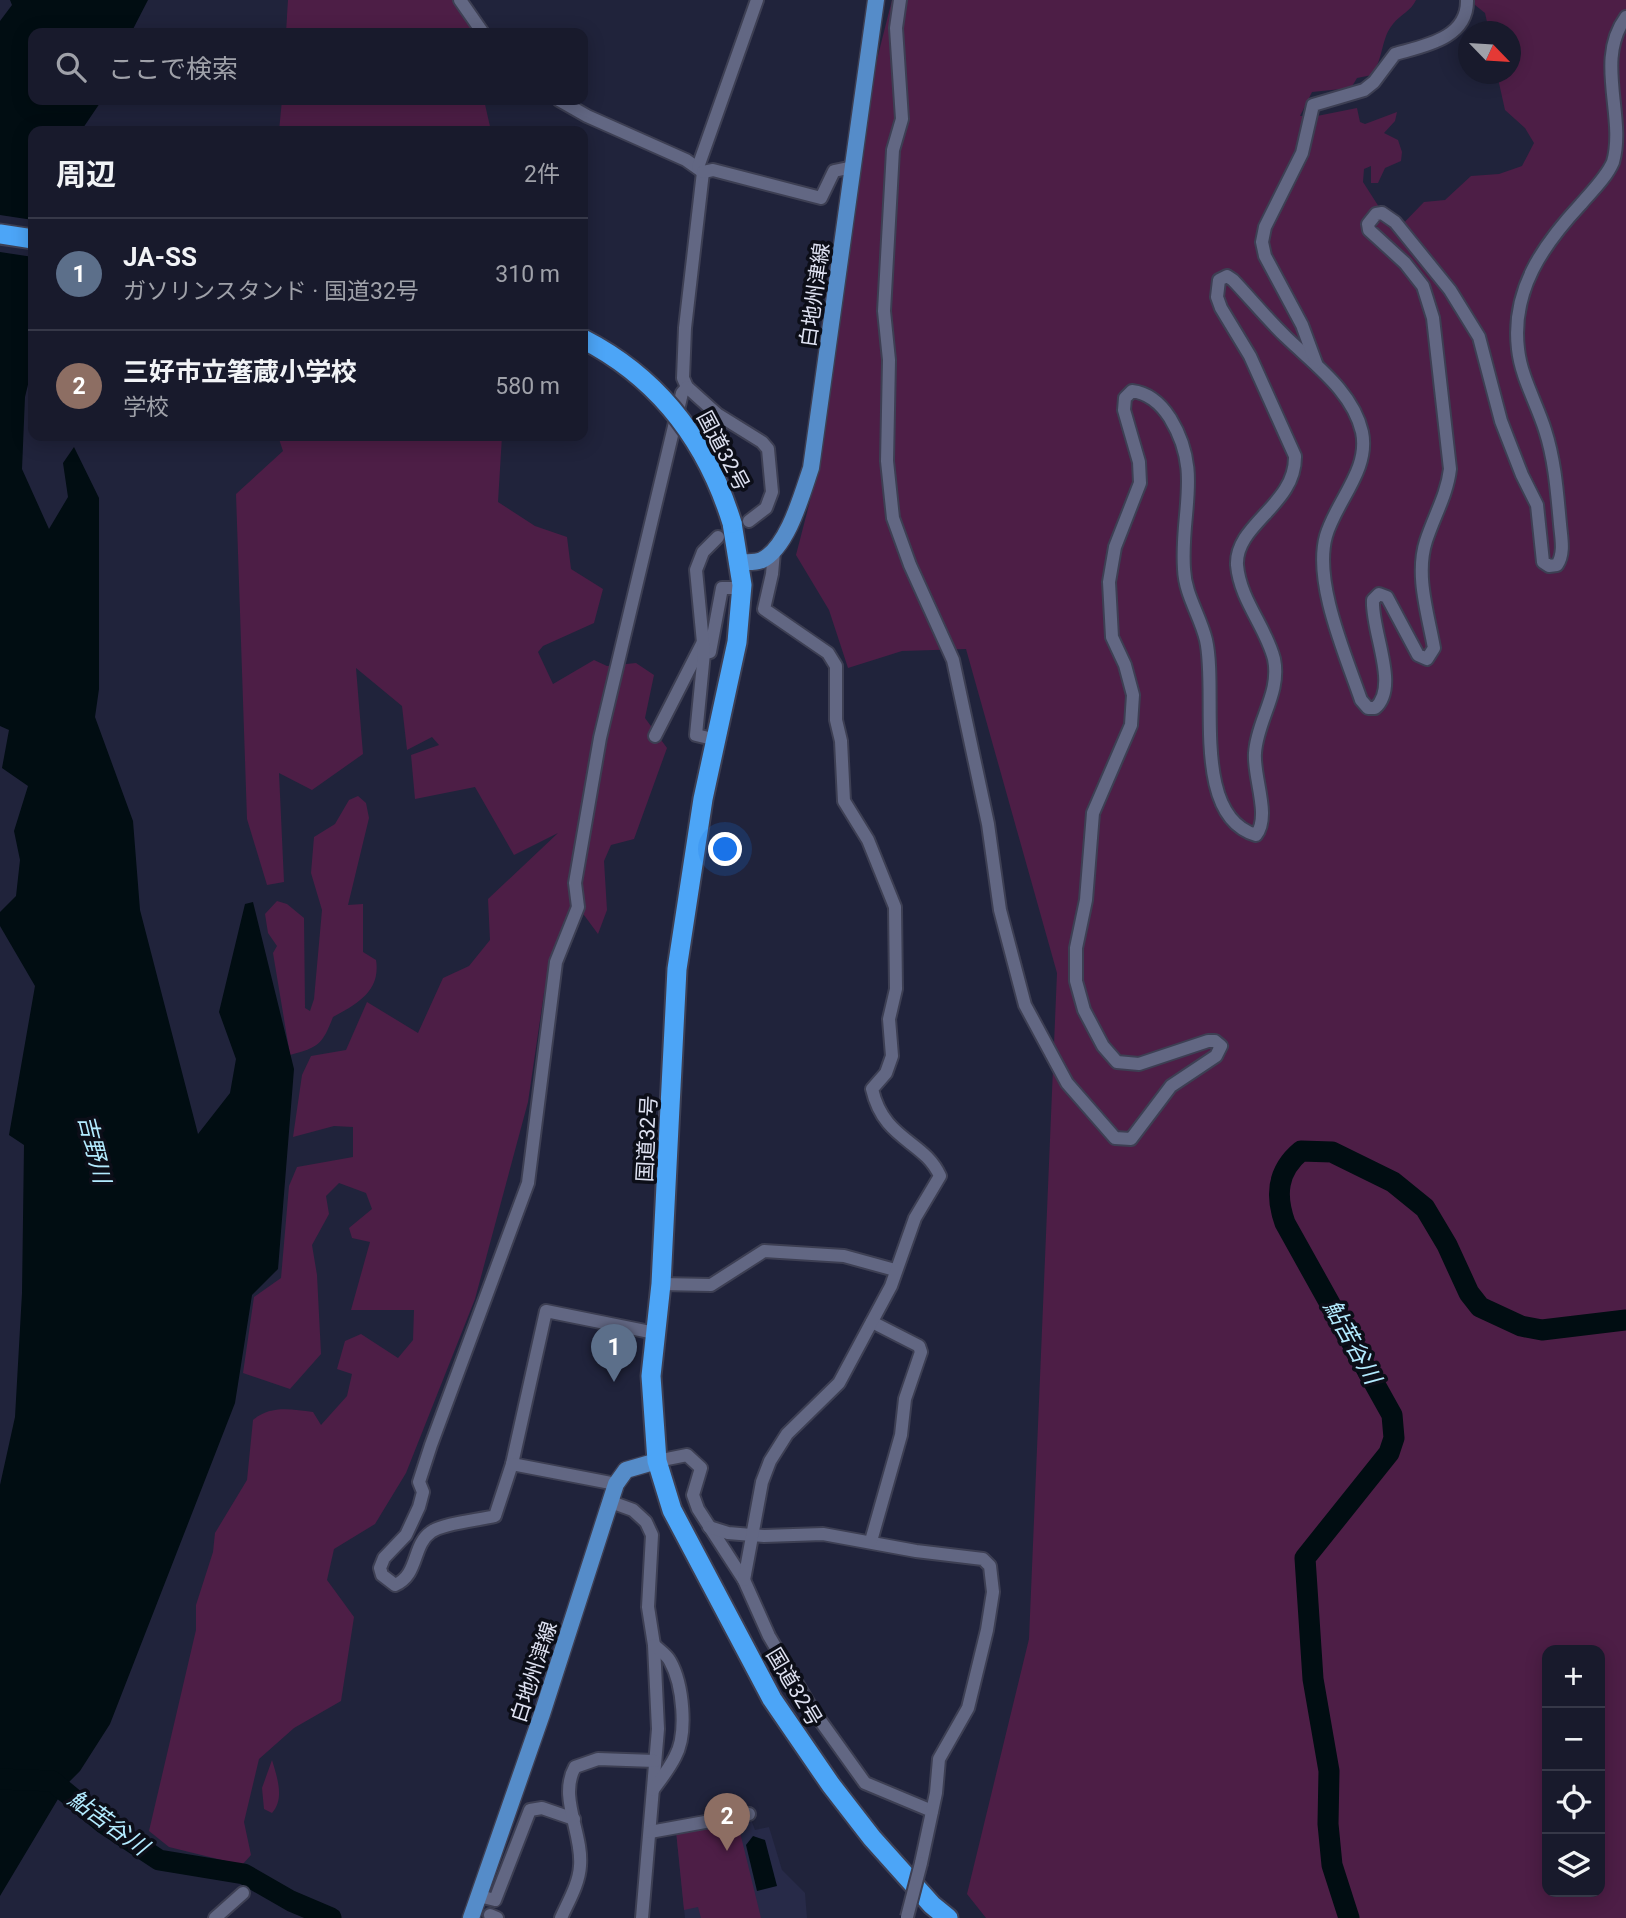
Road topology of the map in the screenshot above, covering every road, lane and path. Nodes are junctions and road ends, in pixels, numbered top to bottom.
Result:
1 (460, 0) edge
2 (758, 0) edge
3 (876, 0) edge
4 (900, 0) edge
5 (1466, 0) edge
6 (1626, 17) edge
7 (480, 28) edge
8 (568, 105) edge
9 (853, 167) junction
10 (700, 169) junction
11 (0, 233) edge
12 (28, 238) edge
13 (588, 342) edge
14 (1318, 367) junction
15 (687, 387) junction
16 (741, 522) junction
17 (718, 537) dead end
18 (774, 552) junction
19 (740, 562) junction
20 (742, 588) junction
21 (703, 648) junction
22 (655, 736) dead end
23 (717, 740) junction
24 (895, 1270) junction
25 (661, 1284) junction
26 (872, 1322) junction
27 (655, 1333) junction
28 (657, 1461) junction
29 (512, 1464) junction
30 (617, 1484) junction
31 (611, 1502) junction
32 (709, 1527) junction
33 (751, 1535) junction
34 (871, 1541) junction
35 (744, 1580) junction
36 (654, 1645) junction
37 (655, 1761) junction
38 (653, 1790) junction
39 (932, 1811) junction
40 (749, 1814) dead end
41 (574, 1819) junction
42 (650, 1832) junction
43 (243, 1893) dead end
44 (479, 1896) junction
45 (472, 1917) edge
46 (215, 1918) edge
47 (561, 1918) edge
48 (642, 1918) edge
49 (907, 1918) edge
50 (948, 1918) edge

1 - 7 street
2 - 10 street
3 - 9 main road, 白地州津線
4 - 14 street
5 - 14 street
6 - 14 street
8 - 10 street
9 - 10 street
9 - 18 main road, 白地州津線
10 - 15 street
11 - 12 highway
13 - 16 highway, 国道32号, bridge
15 - 16 street
15 - 29 street
16 - 19 highway, 国道32号
17 - 21 street
18 - 19 main road
18 - 24 street
19 - 20 highway, 国道32号
20 - 21 street
20 - 23 highway, 国道32号
21 - 22 street
21 - 23 street
23 - 25 highway, 国道32号
24 - 25 street
24 - 26 street
25 - 27 highway, 国道32号
26 - 33 street
26 - 34 street
27 - 28 highway, 国道32号
27 - 29 street
28 - 30 main road
28 - 32 street
28 - 50 highway, 国道32号
29 - 30 street
30 - 31 main road, 白地州津線
31 - 36 street
31 - 44 main road, 白地州津線
32 - 33 street
32 - 35 street
33 - 34 street
33 - 35 street
34 - 39 street
35 - 39 street
36 - 37 street
36 - 38 street
37 - 38 street
37 - 41 street
38 - 42 street
39 - 49 street, bridge
40 - 42 street
41 - 44 street
41 - 47 street
42 - 48 street
43 - 46 street
44 - 45 main road, 白地州津線

